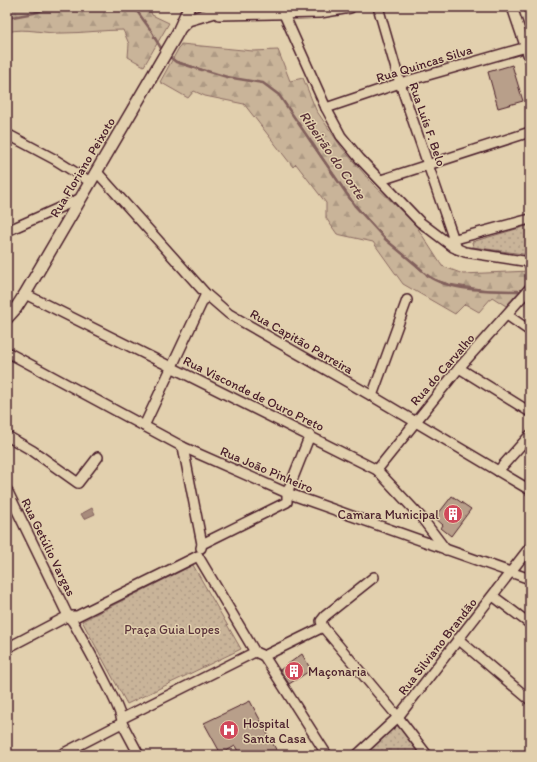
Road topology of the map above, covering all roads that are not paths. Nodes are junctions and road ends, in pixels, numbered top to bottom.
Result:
1 (189, 7) edge
2 (233, 7) edge
3 (249, 7) edge
4 (350, 7) edge
5 (378, 7) edge
6 (512, 7) edge
7 (211, 11) edge
8 (261, 12) junction
9 (283, 12) junction
10 (179, 30) junction
11 (528, 47) edge
12 (530, 60) edge
13 (400, 83) junction
14 (326, 108) junction
15 (530, 132) edge
16 (7, 134) edge
17 (429, 165) junction
18 (96, 171) junction
19 (381, 180) junction
20 (89, 181) junction
21 (79, 199) junction
22 (530, 219) edge
23 (7, 231) edge
24 (452, 244) junction
25 (530, 262) edge
26 (530, 288) edge
27 (25, 294) junction
28 (206, 294) junction
29 (406, 300) dead end
30 (16, 308) junction
31 (507, 315) junction
32 (7, 318) edge
33 (7, 324) edge
34 (530, 331) edge
35 (7, 353) edge
36 (172, 367) junction
37 (459, 368) junction
38 (372, 396) junction
39 (530, 412) edge
40 (414, 422) junction
41 (144, 426) junction
42 (530, 434) edge
43 (310, 435) junction
44 (7, 436) edge
45 (183, 447) junction
46 (98, 457) dead end
47 (377, 470) junction
48 (498, 471) junction
49 (7, 490) edge
50 (530, 490) edge
51 (287, 493) junction
52 (202, 544) junction
53 (530, 547) edge
54 (446, 550) junction
55 (198, 556) junction
56 (511, 572) junction
57 (374, 577) dead end
58 (530, 579) edge
59 (493, 596) junction
60 (73, 618) junction
61 (530, 624) edge
62 (323, 627) junction
63 (458, 640) junction
64 (7, 648) edge
65 (260, 654) junction
66 (530, 700) edge
67 (398, 717) junction
68 (122, 720) junction
69 (60, 755) edge
70 (139, 755) edge
71 (327, 755) edge
72 (357, 755) edge
73 (427, 755) edge

1 - 10 main road, Rua Floriano Peixoto
2 - 7 main road
3 - 8 main road
4 - 9 main road
5 - 13 street, Rua Luís F. Belo
6 - 11 street
7 - 8 main road
7 - 10 main road, Rua Floriano Peixoto
8 - 9 main road
9 - 14 street
10 - 18 main road, Rua Floriano Peixoto
11 - 12 street
11 - 13 street, Rua Quincas Silva
13 - 14 street, Rua Quincas Silva
13 - 17 street, Rua Luís F. Belo
14 - 19 street
15 - 17 street
16 - 20 street
17 - 19 street
17 - 24 street, Rua Luís F. Belo
18 - 20 main road, Rua Floriano Peixoto
18 - 28 street, Rua Capitão Parreira
19 - 24 street
20 - 21 main road, Rua Floriano Peixoto
21 - 23 street
21 - 27 main road, Rua Floriano Peixoto
22 - 24 street
24 - 25 street
26 - 31 street, Rua do Carvalho
27 - 30 main road, Rua Floriano Peixoto
27 - 36 street, Rua Visconde de Ouro Preto
28 - 36 street
28 - 38 street, Rua Capitão Parreira
29 - 38 street
30 - 32 main road, Rua Floriano Peixoto
30 - 33 street
31 - 34 street
31 - 37 street, Rua do Carvalho
35 - 41 street, Rua João Pinheiro
36 - 41 street
36 - 43 street, Rua Visconde de Ouro Preto
37 - 39 street
37 - 40 street, Rua do Carvalho
38 - 40 street, Rua Capitão Parreira
40 - 47 street, Rua do Carvalho
40 - 48 street, Rua Capitão Parreira
41 - 45 street, Rua João Pinheiro
42 - 48 street
43 - 47 street, Rua Visconde de Ouro Preto
43 - 51 street
44 - 46 street
45 - 51 street, Rua João Pinheiro
45 - 52 street
47 - 54 street, Rua Visconde de Ouro Preto
48 - 50 street, Rua Capitão Parreira
49 - 60 street, Rua Getúlio Vargas
51 - 52 street
51 - 54 street, Rua João Pinheiro
52 - 55 street
53 - 56 street, Rua Silviano Brandão
54 - 56 street, Rua João Pinheiro
55 - 60 street
55 - 65 street
56 - 58 street, Rua João Pinheiro
56 - 59 street, Rua Silviano Brandão
57 - 62 street
59 - 61 street
59 - 63 street, Rua Silviano Brandão
60 - 64 street
60 - 68 street
62 - 65 street
62 - 67 street
63 - 66 street
63 - 67 street, Rua Silviano Brandão
65 - 68 street
65 - 71 street
67 - 72 street, Rua Silviano Brandão
67 - 73 street
68 - 69 street
68 - 70 street

